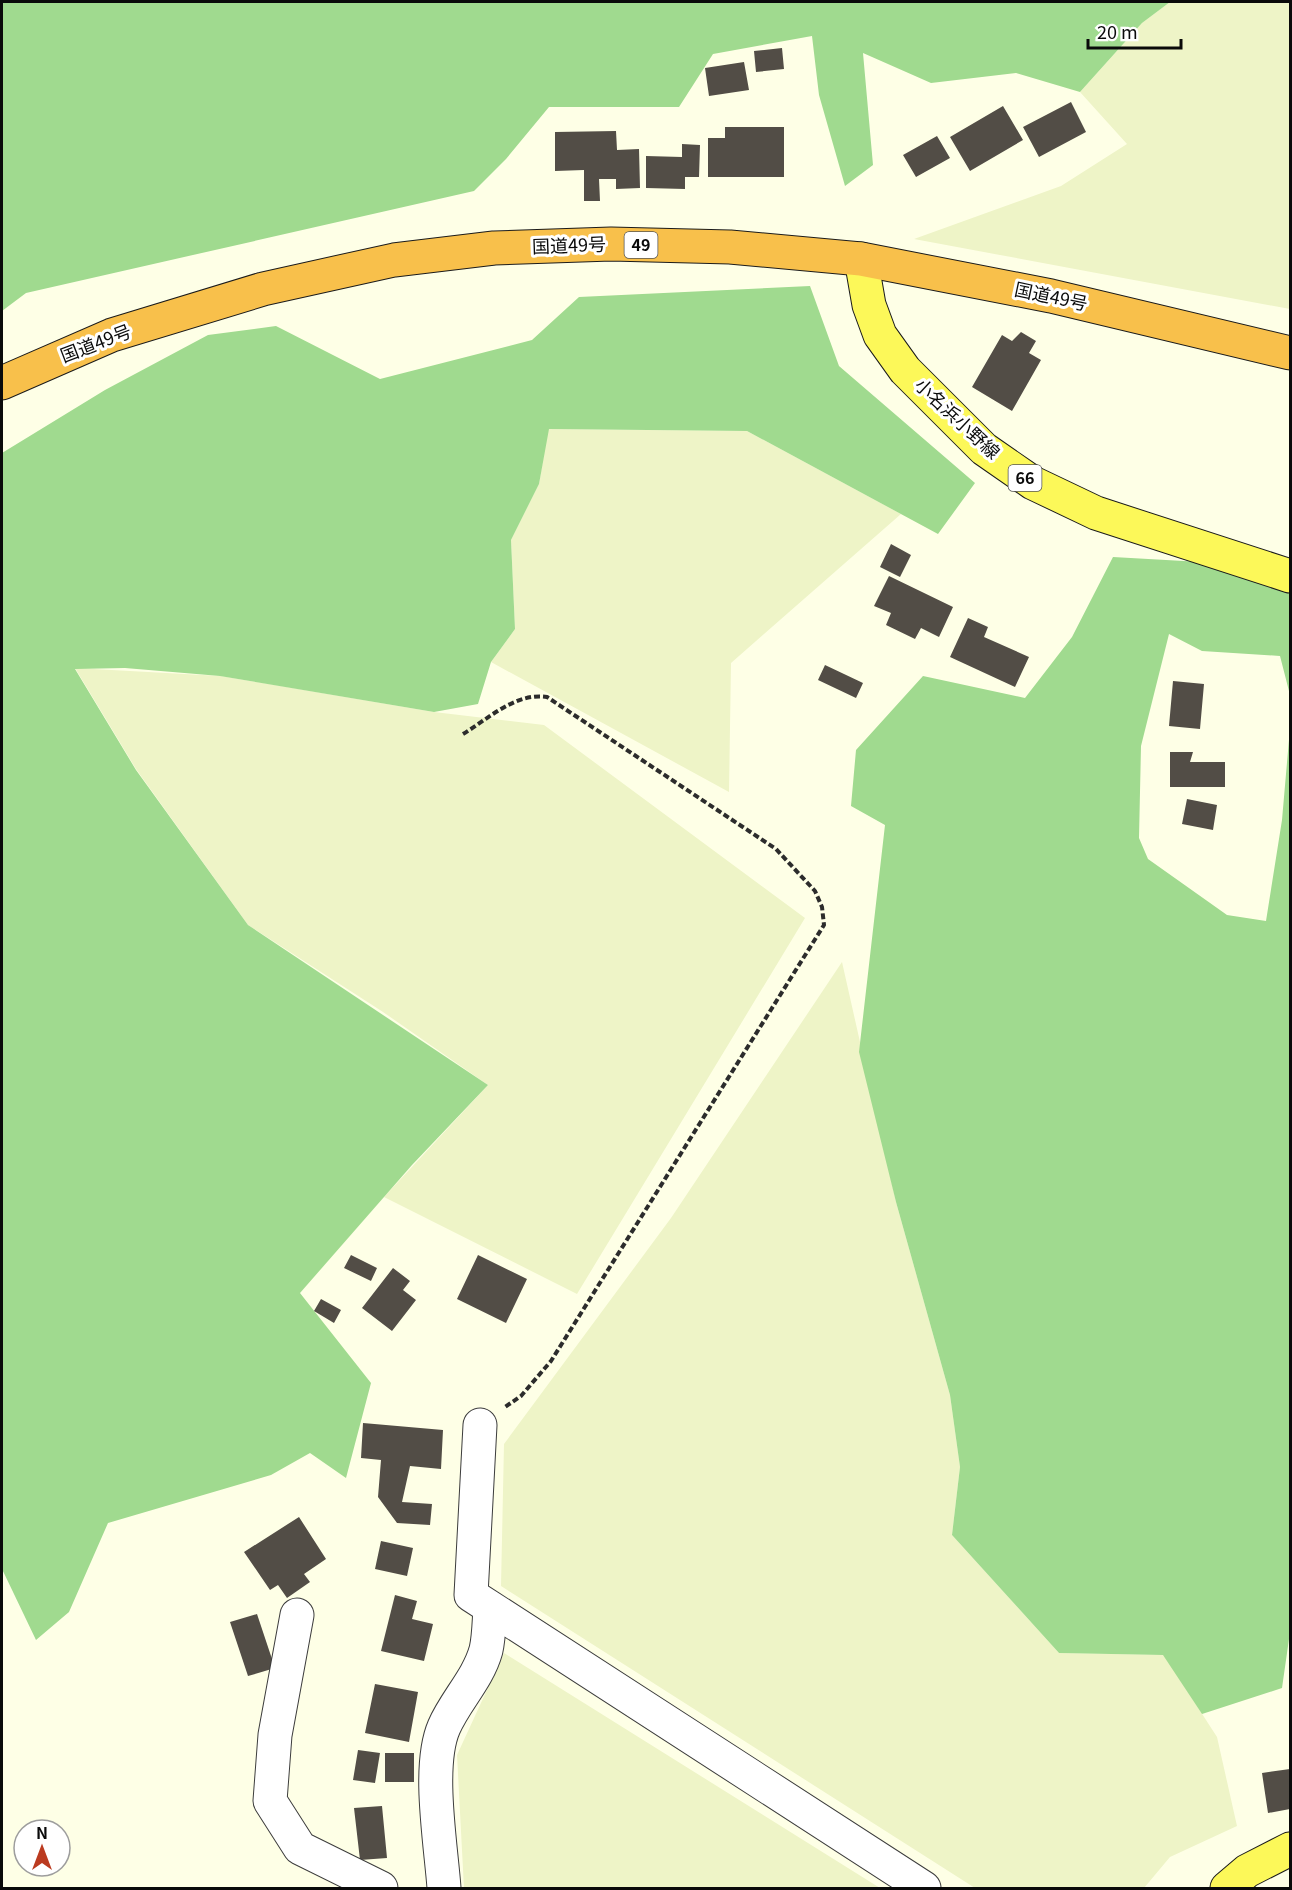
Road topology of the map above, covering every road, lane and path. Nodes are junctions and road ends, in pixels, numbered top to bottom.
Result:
1 (861, 259) junction
2 (1290, 354) edge
3 (2, 383) edge
4 (1290, 576) edge
5 (463, 734) dead end
6 (480, 1425) joint
7 (490, 1608) junction
8 (297, 1615) dead end
9 (1290, 1849) edge
10 (381, 1888) edge
11 (444, 1888) edge
12 (924, 1888) edge
13 (1227, 1888) edge

1 - 2 highway, 国道49号 / 49
1 - 3 highway, 国道49号 / 49
1 - 4 main road, 小名浜小野線 / 66
5 - 6 path
6 - 7 street
7 - 11 street
7 - 12 street
8 - 10 street
9 - 13 main road

